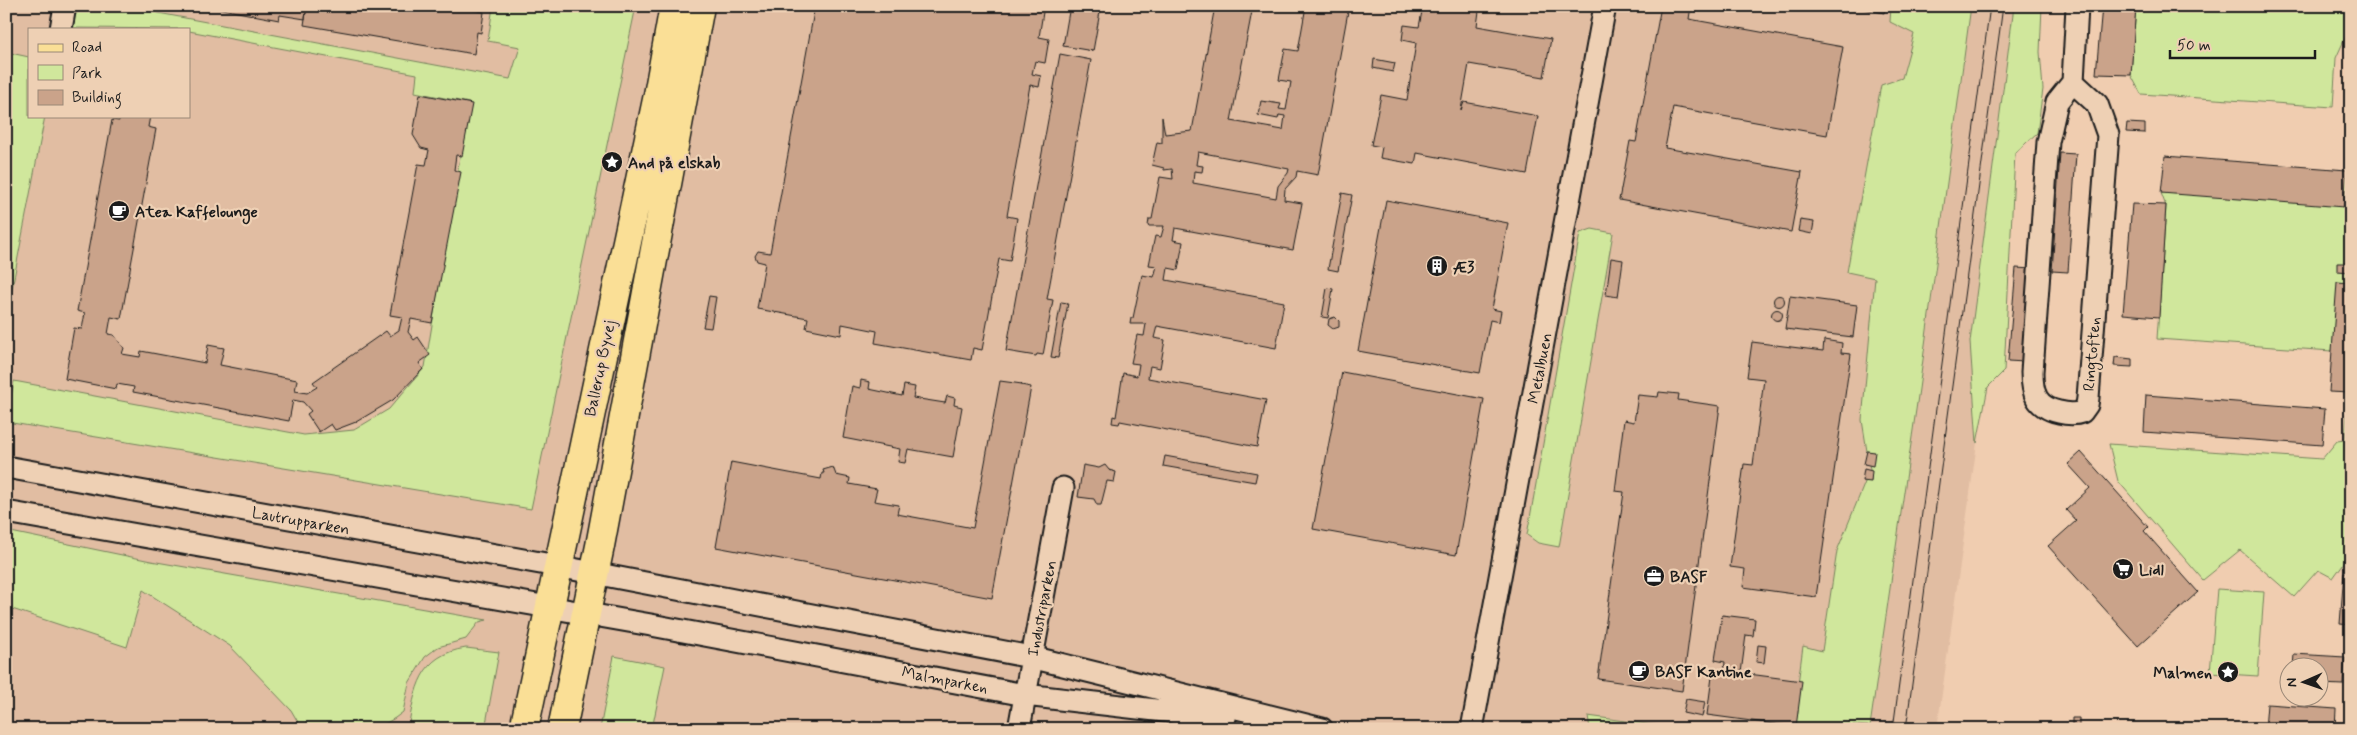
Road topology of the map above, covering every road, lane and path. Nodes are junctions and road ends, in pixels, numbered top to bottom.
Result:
1 (65, 6) edge
2 (674, 6) edge
3 (700, 6) edge
4 (1605, 6) edge
5 (2077, 6) edge
6 (61, 28) edge
7 (2073, 82) junction
8 (6, 467) edge
9 (1063, 488) dead end
10 (6, 512) edge
11 (557, 566) junction
12 (595, 574) junction
13 (548, 607) junction
14 (585, 614) junction
15 (1032, 657) junction
16 (1025, 695) junction
17 (1315, 728) edge
18 (524, 729) edge
19 (562, 729) edge
20 (1018, 729) edge
21 (1472, 729) edge

1 - 6 street
2 - 11 main road, Ballerup Byvej
3 - 12 main road, Ballerup Byvej
4 - 21 street, Metalbuen
5 - 7 street
7 - 7 street, Ringtoften
8 - 11 street, Lautrupparken
9 - 15 street, Industriparken
10 - 13 street
11 - 12 street, Lautrupparken
11 - 13 main road, Ballerup Byvej
12 - 14 main road, Ballerup Byvej
12 - 15 street, Malmparken
13 - 14 street
13 - 18 main road, Ballerup Byvej
14 - 16 street, Malmparken
14 - 19 main road, Ballerup Byvej
15 - 16 street, Industriparken
15 - 17 street, Malmparken
16 - 17 street, Malmparken
16 - 20 street, Industriparken

